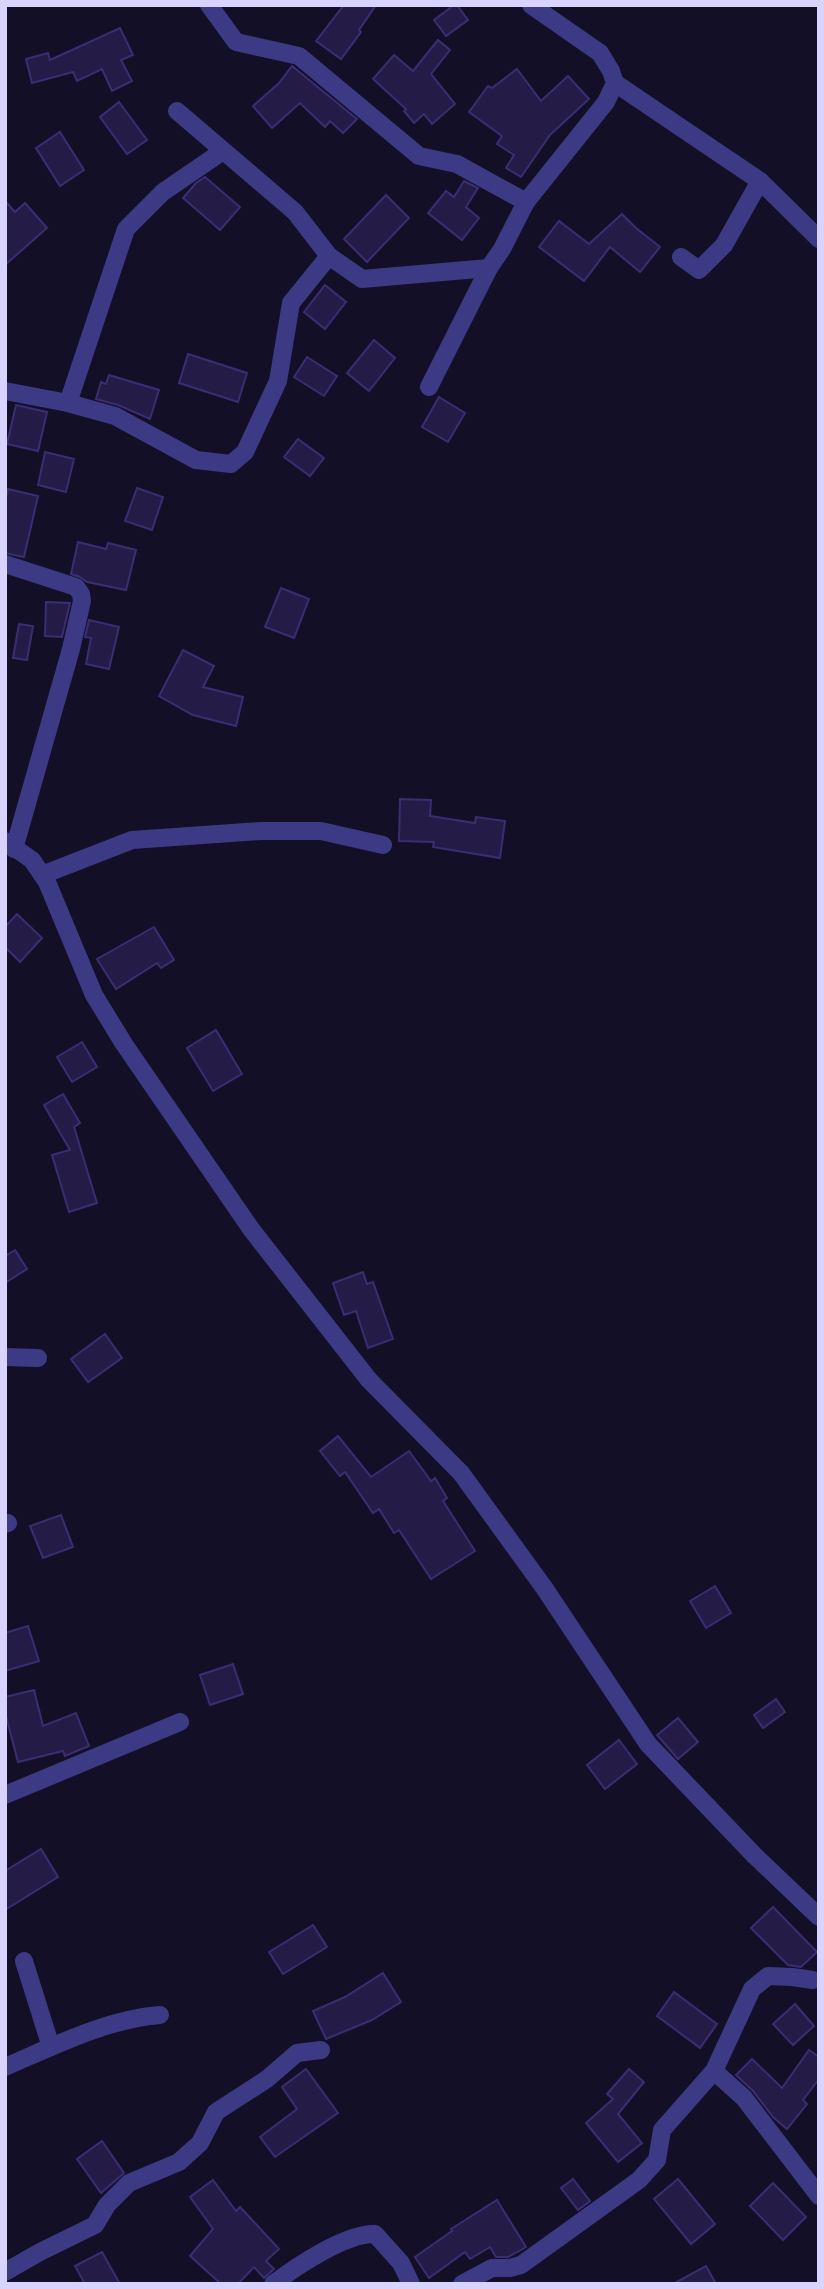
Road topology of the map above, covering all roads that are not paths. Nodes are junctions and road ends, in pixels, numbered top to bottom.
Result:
1 (209, 5) edge
2 (531, 5) edge
3 (615, 83) junction
4 (177, 111) dead end
5 (223, 151) junction
6 (760, 181) junction
7 (526, 202) junction
8 (819, 239) edge
9 (329, 256) junction
10 (681, 257) dead end
11 (489, 268) junction
12 (429, 387) dead end
13 (5, 391) edge
14 (68, 403) junction
15 (5, 564) edge
16 (10, 845) edge
17 (383, 845) dead end
18 (42, 875) junction
19 (5, 1357) edge
20 (38, 1358) dead end
21 (180, 1723) dead end
22 (5, 1795) edge
23 (819, 1917) edge
24 (24, 1961) dead end
25 (817, 1978) edge
26 (160, 2015) dead end
27 (51, 2047) junction
28 (321, 2050) dead end
29 (5, 2067) edge
30 (714, 2071) junction
31 (819, 2196) edge
32 (521, 2265) junction
33 (5, 2272) edge
34 (273, 2284) edge
35 (411, 2284) edge
36 (462, 2284) edge
37 (516, 2284) edge

1 - 7 street
2 - 3 street
3 - 6 street
3 - 7 street
4 - 5 street
5 - 9 street
5 - 14 street
6 - 8 street
6 - 10 street
7 - 11 street
9 - 11 street
9 - 14 street
11 - 12 street
13 - 14 street
15 - 16 street
16 - 18 street
17 - 18 street
18 - 23 street
19 - 20 street
21 - 22 street
24 - 27 street
25 - 30 street
26 - 27 street
27 - 29 street
28 - 33 street
30 - 31 street
30 - 32 street
32 - 36 street
32 - 37 street
34 - 35 street

